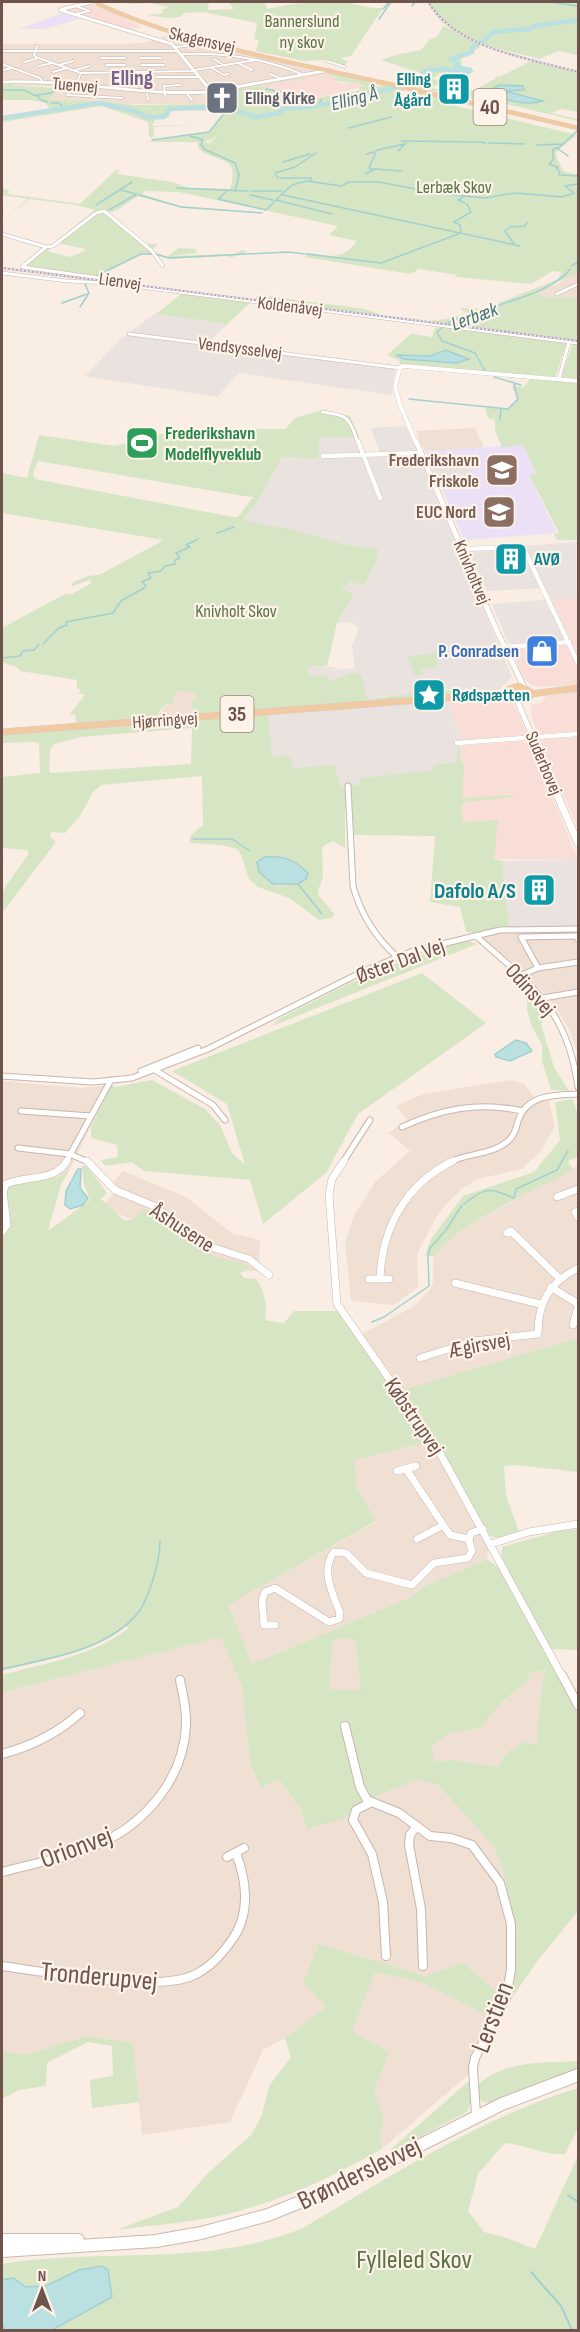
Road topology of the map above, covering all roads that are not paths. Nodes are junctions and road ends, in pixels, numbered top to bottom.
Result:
1 (94, 2) edge
2 (105, 3) edge
3 (75, 6) junction
4 (75, 14) junction
5 (194, 45) dead end
6 (13, 46) dead end
7 (36, 46) dead end
8 (59, 46) dead end
9 (82, 46) dead end
10 (104, 46) dead end
11 (127, 46) dead end
12 (150, 46) dead end
13 (2, 51) edge
14 (11, 51) junction
15 (35, 51) junction
16 (58, 51) junction
17 (80, 51) junction
18 (103, 51) junction
19 (114, 51) junction
20 (126, 51) junction
21 (152, 51) junction
22 (179, 51) junction
23 (10, 56) dead end
24 (38, 58) junction
25 (54, 58) dead end
26 (100, 58) dead end
27 (113, 58) junction
28 (125, 58) dead end
29 (140, 58) dead end
30 (153, 58) junction
31 (161, 58) dead end
32 (214, 59) dead end
33 (44, 60) junction
34 (256, 60) junction
35 (73, 61) dead end
36 (327, 61) dead end
37 (25, 62) dead end
38 (53, 63) junction
39 (2, 64) edge
40 (240, 64) junction
41 (59, 65) junction
42 (106, 65) dead end
43 (111, 65) junction
44 (125, 65) dead end
45 (141, 65) dead end
46 (152, 65) junction
47 (164, 65) dead end
48 (39, 66) dead end
49 (90, 66) dead end
50 (225, 66) junction
51 (13, 68) junction
52 (67, 68) junction
53 (212, 68) junction
54 (2, 70) edge
55 (74, 70) junction
56 (195, 70) junction
57 (252, 70) dead end
58 (329, 70) junction
59 (53, 72) dead end
60 (110, 72) junction
61 (151, 72) junction
62 (81, 73) junction
63 (228, 74) dead end
64 (270, 74) dead end
65 (304, 75) junction
66 (156, 77) dead end
67 (200, 77) junction
68 (282, 79) junction
69 (251, 80) dead end
70 (2, 82) edge
71 (43, 82) junction
72 (76, 84) junction
73 (258, 84) junction
74 (180, 85) dead end
75 (211, 91) junction
76 (147, 94) junction
77 (187, 94) junction
78 (165, 95) junction
79 (122, 98) dead end
80 (148, 100) dead end
81 (192, 100) dead end
82 (579, 128) edge
83 (2, 234) edge
84 (46, 247) junction
85 (163, 266) dead end
86 (2, 273) edge
87 (579, 284) edge
88 (557, 294) dead end
89 (251, 297) dead end
90 (129, 334) dead end
91 (569, 342) junction
92 (579, 343) edge
93 (401, 369) junction
94 (560, 380) junction
95 (579, 381) edge
96 (322, 412) dead end
97 (421, 453) junction
98 (323, 456) dead end
99 (363, 456) junction
100 (380, 498) dead end
101 (462, 549) junction
102 (569, 642) junction
103 (504, 646) junction
104 (578, 662) edge
105 (514, 671) junction
106 (579, 688) edge
107 (527, 692) junction
108 (512, 693) junction
109 (524, 717) junction
110 (2, 732) edge
111 (579, 734) edge
112 (533, 738) junction
113 (457, 743) dead end
114 (348, 786) dead end
115 (579, 843) edge
116 (579, 929) edge
117 (476, 936) junction
118 (579, 939) edge
119 (397, 957) junction
120 (579, 962) edge
121 (538, 968) junction
122 (522, 975) junction
123 (579, 992) edge
124 (543, 998) junction
125 (579, 1046) edge
126 (571, 1048) junction
127 (152, 1069) junction
128 (2, 1076) edge
129 (111, 1081) junction
130 (578, 1087) edge
131 (579, 1094) edge
132 (21, 1111) dead end
133 (522, 1111) junction
134 (91, 1116) junction
135 (225, 1120) dead end
136 (370, 1120) dead end
137 (402, 1127) dead end
138 (18, 1148) dead end
139 (70, 1154) junction
140 (579, 1188) edge
141 (2, 1192) edge
142 (558, 1197) dead end
143 (579, 1210) edge
144 (579, 1217) edge
145 (2, 1233) edge
146 (507, 1233) dead end
147 (579, 1268) edge
148 (269, 1275) dead end
149 (560, 1278) junction
150 (369, 1279) dead end
151 (380, 1279) junction
152 (388, 1279) dead end
153 (455, 1283) dead end
154 (551, 1287) junction
155 (540, 1304) junction
156 (579, 1305) edge
157 (573, 1325) dead end
158 (420, 1358) dead end
159 (416, 1466) dead end
160 (406, 1469) junction
161 (397, 1471) dead end
162 (579, 1524) edge
163 (442, 1526) junction
164 (483, 1529) junction
165 (417, 1539) dead end
166 (469, 1539) junction
167 (491, 1544) junction
168 (275, 1625) dead end
169 (180, 1680) dead end
170 (579, 1705) edge
171 (80, 1713) dead end
172 (345, 1726) dead end
173 (2, 1754) edge
174 (370, 1803) junction
175 (417, 1826) junction
176 (236, 1853) dead end
177 (2, 1872) edge
178 (386, 1956) dead end
179 (2, 1966) edge
180 (423, 1966) dead end
181 (579, 2075) edge
182 (476, 2115) junction
183 (2, 2240) edge
184 (129, 2242) junction
185 (2, 2251) edge

1 - 2 main road, Skagensvej / 40
1 - 3 street
2 - 58 main road, Skagensvej / 40
3 - 4 street
3 - 4 street
4 - 22 street
5 - 22 street
6 - 14 street
7 - 15 street
8 - 16 street
9 - 17 street
10 - 18 street
11 - 20 street
12 - 21 street
13 - 14 street
14 - 15 street
14 - 23 street
15 - 16 street
15 - 24 street
16 - 17 street
17 - 18 street
18 - 19 street
19 - 20 street
19 - 27 street
20 - 21 street
21 - 22 street
21 - 30 street
22 - 34 street
22 - 56 street
24 - 33 street
24 - 37 street
25 - 33 street
26 - 27 street
27 - 28 street
29 - 30 street
30 - 31 street
32 - 50 street
33 - 38 street
34 - 40 street
34 - 65 street
35 - 41 street
36 - 58 street
38 - 41 street
38 - 48 street
39 - 51 street
40 - 50 street
40 - 57 street
41 - 52 street
42 - 43 street
43 - 44 street
43 - 60 street
45 - 46 street
46 - 47 street
46 - 61 street
49 - 55 street
50 - 53 street
51 - 54 street
51 - 71 street
52 - 55 street
52 - 59 street
53 - 56 street
53 - 63 street
55 - 62 street
56 - 61 street
56 - 67 street
58 - 65 street, Tuenvej
58 - 82 main road, Skagensvej / 40
60 - 61 street
60 - 62 street
62 - 72 street
64 - 68 street
65 - 68 street, Tuenvej
66 - 67 street
67 - 75 street
68 - 73 street, Tuenvej
69 - 73 street
70 - 71 street, Tuenvej
71 - 72 street, Tuenvej
72 - 76 street, Tuenvej
72 - 79 street
73 - 75 street, Tuenvej
74 - 78 street
75 - 77 street, Tuenvej
76 - 78 street, Tuenvej
76 - 80 street
77 - 78 street, Tuenvej
77 - 81 street
83 - 84 street
84 - 85 street, Lienvej
84 - 89 street, Lienvej
86 - 91 street, Koldenåvej
87 - 88 street
90 - 93 street, Vendsysselvej
91 - 92 street, Koldenåvej
91 - 94 street
93 - 94 street, Vendsysselvej
93 - 97 street, Knivholtvej
94 - 95 street, Vendsysselvej
96 - 99 street
97 - 99 street
97 - 101 street, Knivholtvej
98 - 99 street
99 - 100 street
101 - 102 street
101 - 103 street, Knivholtvej
102 - 103 street
102 - 104 street
103 - 105 street, Knivholtvej
105 - 107 street, Knivholtvej
105 - 108 street, Knivholtvej
106 - 107 main road, 35
107 - 108 main road, 35
107 - 108 main road, 35
107 - 109 street, Suderbovej
108 - 109 street, Suderbovej
108 - 110 main road, Hjørringvej / 35
109 - 112 street, Suderbovej
111 - 112 street
112 - 113 street
112 - 115 street, Suderbovej
114 - 119 street
116 - 117 street, Øster Dal Vej
117 - 119 street, Øster Dal Vej
117 - 122 street, Odinsvej
118 - 121 street
119 - 127 street, Øster Dal Vej
120 - 121 street
121 - 122 street
122 - 124 street, Odinsvej
123 - 124 street
124 - 126 street, Odinsvej
125 - 126 street
126 - 130 street, Odinsvej
127 - 129 street, Øster Dal Vej
127 - 135 street
128 - 129 street, Øster Dal Vej
129 - 134 street
131 - 133 street
132 - 134 street
133 - 137 street
133 - 151 street
134 - 139 street
136 - 164 street, Købstrupvej
138 - 139 street
139 - 141 street
139 - 148 street, Åshusene
140 - 142 street
141 - 145 street
143 - 144 street
146 - 149 street
147 - 149 street
149 - 154 street
150 - 151 street
151 - 152 street
153 - 155 street
154 - 155 street
154 - 156 street
155 - 158 street, Ægirsvej
156 - 157 street
159 - 160 street
160 - 161 street
160 - 163 street
162 - 167 street
163 - 165 street
163 - 166 street
164 - 166 street
164 - 167 street, Købstrupvej
166 - 168 street
167 - 170 street, Købstrupvej
169 - 177 street, Orionvej
171 - 173 street
172 - 174 street
174 - 175 street, Lerstien
174 - 178 street
175 - 180 street
175 - 182 street, Lerstien
176 - 179 street, Tronderupvej
181 - 182 main road, Brønderslevvej
182 - 184 main road, Brønderslevvej
183 - 184 main road, Brønderslevvej
184 - 185 main road, Brønderslevvej

